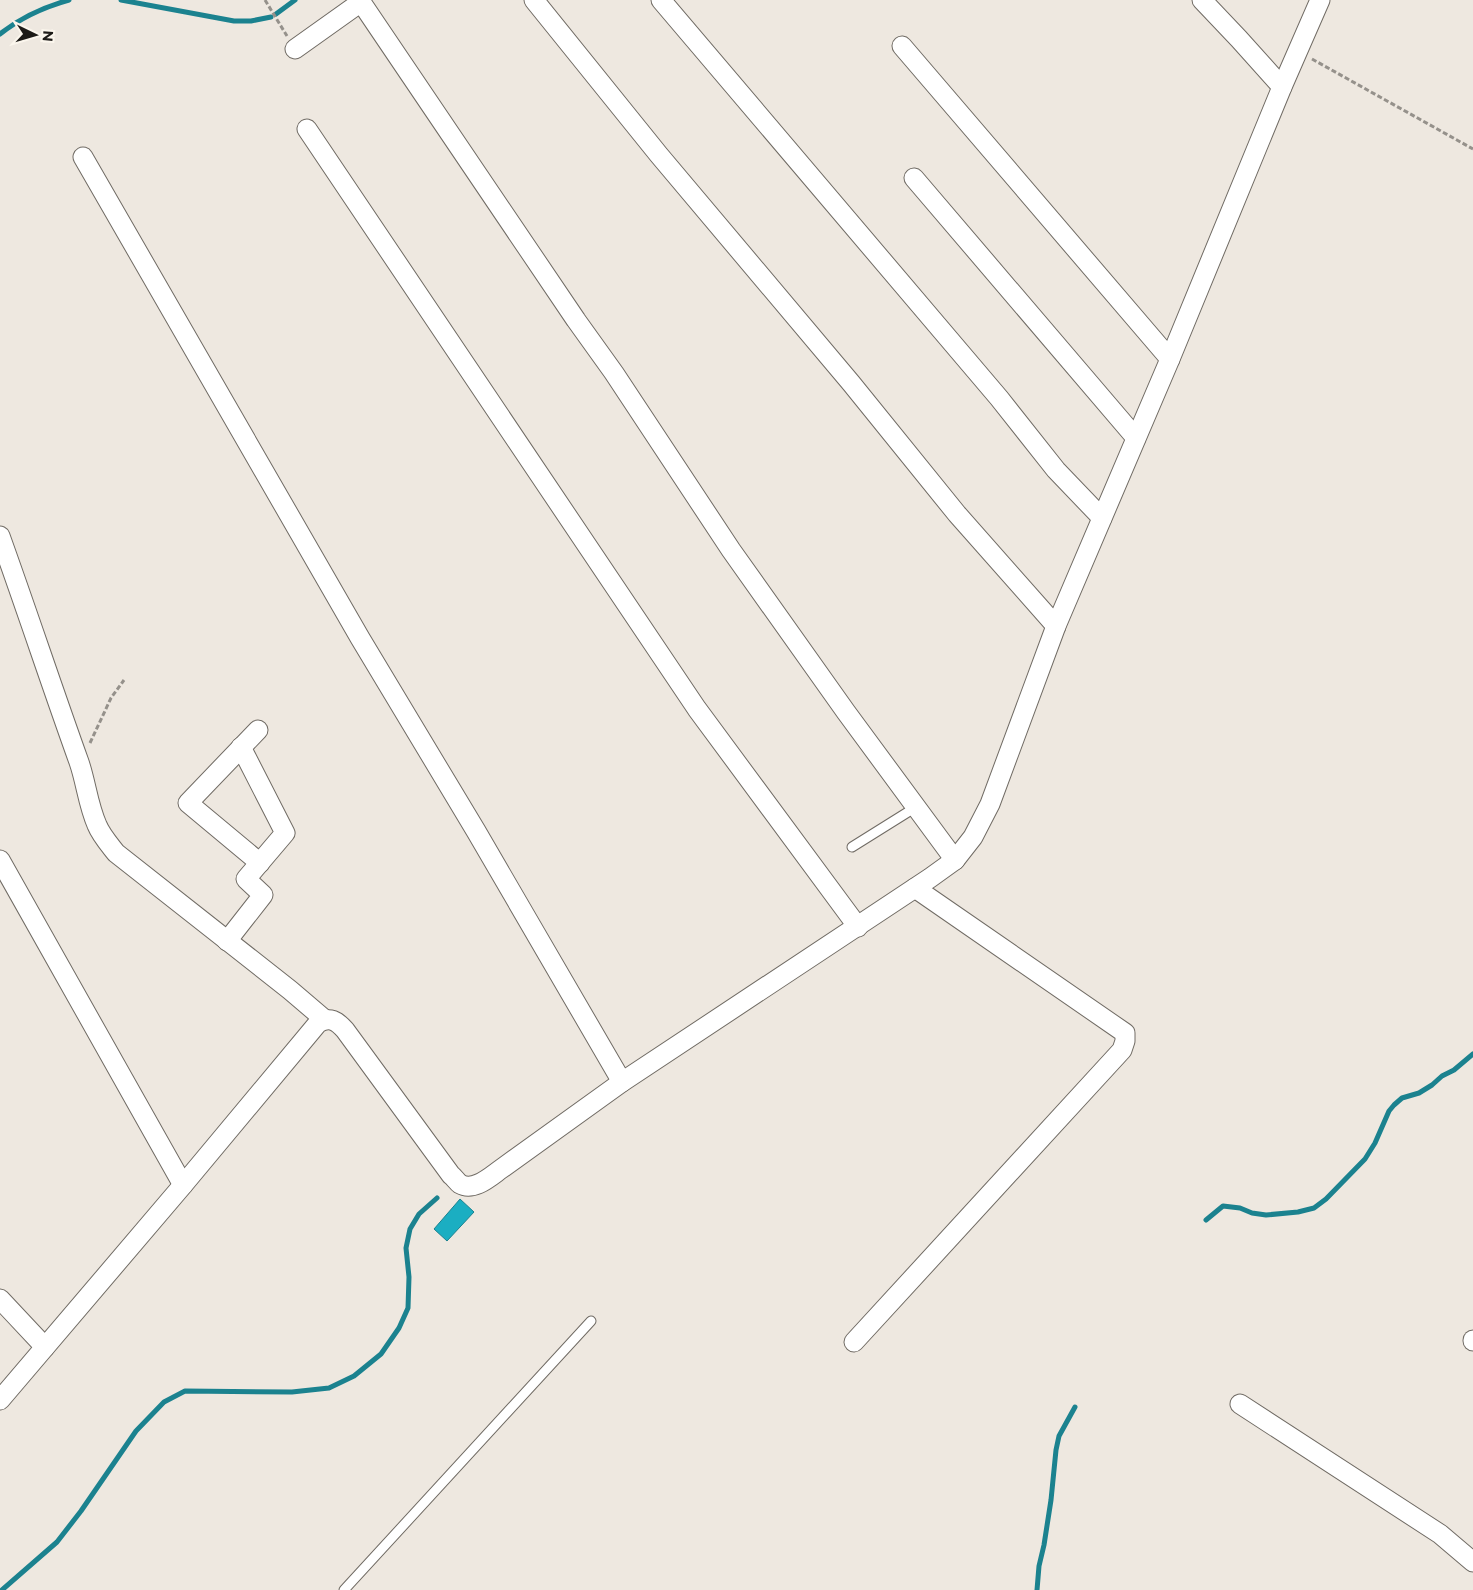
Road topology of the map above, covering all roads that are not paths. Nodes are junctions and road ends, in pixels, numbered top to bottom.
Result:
1 (534, 0) edge
2 (661, 0) edge
3 (1202, 0) edge
4 (1320, 0) edge
5 (361, 1) edge
6 (902, 46) dead end
7 (295, 49) road end
8 (1282, 87) junction
9 (307, 129) dead end
10 (83, 157) dead end
11 (914, 178) dead end
12 (1170, 359) junction
13 (1136, 438) junction
14 (1102, 518) junction
15 (0, 536) edge
16 (1056, 626) junction
17 (258, 730) dead end
18 (241, 748) junction
19 (916, 807) junction
20 (852, 847) dead end
21 (0, 860) edge
22 (954, 860) junction
23 (260, 863) junction
24 (916, 888) junction
25 (858, 927) junction
26 (227, 941) junction
27 (324, 1019) junction
28 (622, 1082) junction
29 (183, 1185) junction
30 (0, 1300) edge
31 (591, 1321) dead end
32 (854, 1342) dead end
33 (45, 1347) junction
34 (0, 1400) edge
35 (1240, 1404) dead end
36 (1473, 1562) edge
37 (344, 1590) edge

1 - 16 street
2 - 14 street
3 - 8 street
4 - 8 street
5 - 7 street
5 - 19 street
6 - 12 street
8 - 12 street
9 - 25 street
10 - 28 street
11 - 13 street
12 - 13 street
13 - 14 street
14 - 16 street
15 - 26 street
16 - 22 street
17 - 18 street
18 - 23 street
18 - 23 street
19 - 20 lane
19 - 22 street
21 - 29 street
22 - 24 street
23 - 26 street
24 - 25 street
24 - 32 street
25 - 28 street
26 - 27 street
27 - 28 street
27 - 29 street
29 - 33 street
30 - 33 street
31 - 37 lane
33 - 34 street
35 - 36 street

